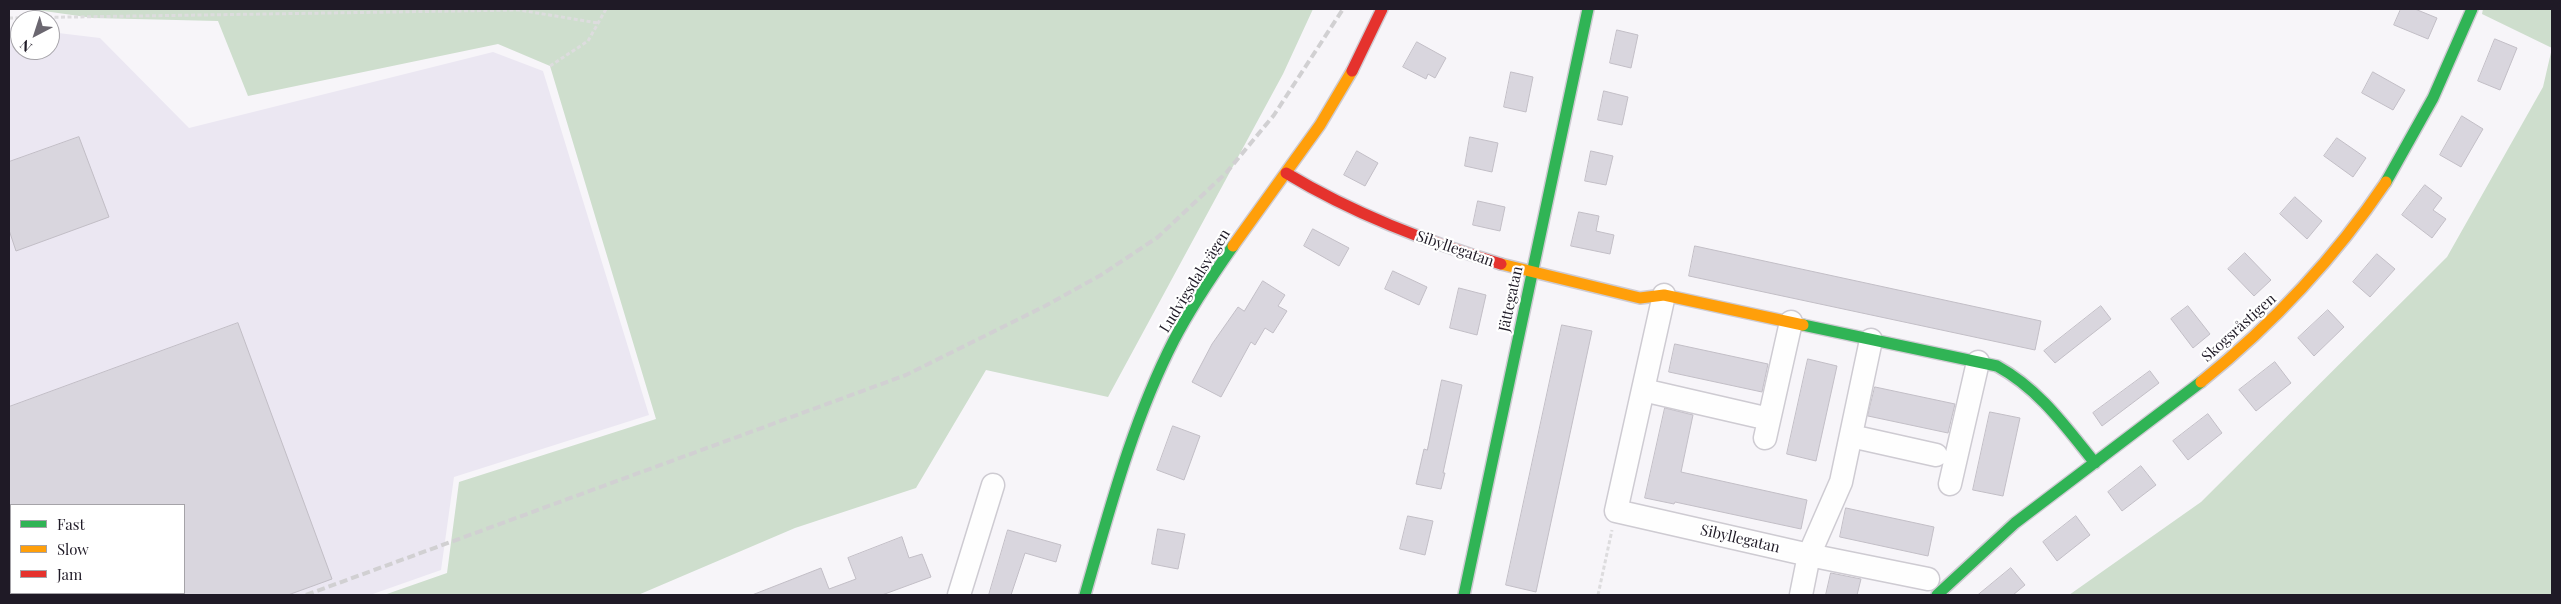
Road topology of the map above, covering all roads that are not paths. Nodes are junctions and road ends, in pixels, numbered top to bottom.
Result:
1 (1382, 9) edge
2 (1588, 9) edge
3 (2472, 9) edge
4 (1286, 173) junction
5 (1532, 272) junction
6 (1664, 295) junction
7 (1791, 322) junction
8 (1871, 340) junction
9 (1978, 362) junction
10 (1643, 390) junction
11 (1851, 436) junction
12 (1936, 455) dead end
13 (2095, 463) junction
14 (1950, 484) dead end
15 (993, 485) dead end
16 (1809, 555) junction
17 (1933, 587) edge
18 (959, 595) edge
19 (1085, 595) edge
20 (1464, 595) edge
21 (1801, 595) edge

1 - 4 street, Ludvigsdalsvägen
2 - 5 street, Jättegatan
3 - 13 street, Skogsråstigen
4 - 5 street, Sibyllegatan
4 - 19 street, Ludvigsdalsvägen
5 - 6 street, Sibyllegatan
5 - 20 street, Jättegatan
6 - 7 street, Sibyllegatan
6 - 10 street
7 - 8 street, Sibyllegatan
7 - 10 street
8 - 9 street, Sibyllegatan
8 - 11 street
9 - 13 street, Sibyllegatan
9 - 14 street
10 - 16 street, Sibyllegatan
11 - 12 street
11 - 16 street
13 - 17 street, Skogsråstigen
15 - 18 street
16 - 17 street, Sibyllegatan
16 - 21 street

